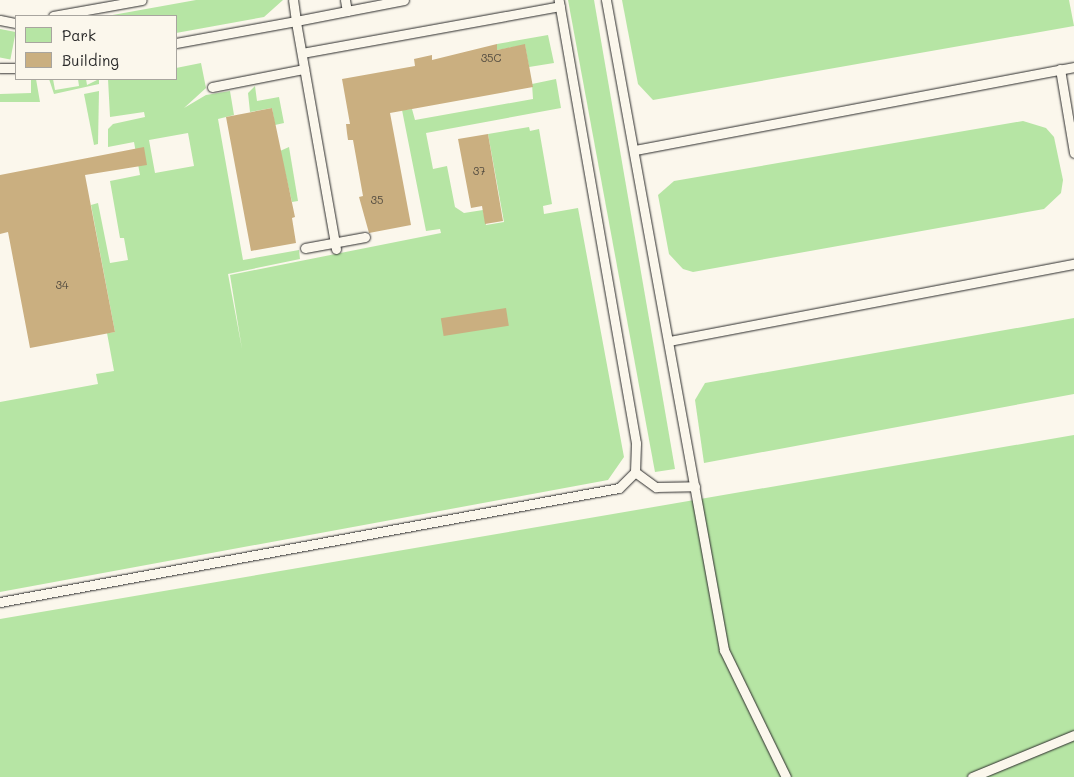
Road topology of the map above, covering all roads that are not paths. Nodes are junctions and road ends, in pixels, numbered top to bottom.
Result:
1 (142, 0) edge
2 (293, 0) edge
3 (345, 0) edge
4 (404, 0) edge
5 (606, 0) edge
6 (559, 3) edge
7 (347, 11) junction
8 (59, 15) edge
9 (0, 20) edge
10 (296, 20) junction
11 (15, 23) edge
12 (178, 43) edge
13 (302, 53) junction
14 (1074, 67) edge
15 (0, 68) edge
16 (15, 68) edge
17 (304, 69) junction
18 (1060, 69) junction
19 (212, 86) dead end
20 (634, 150) junction
21 (1074, 153) edge
22 (365, 237) dead end
23 (335, 246) junction
24 (305, 248) dead end
25 (1074, 264) edge
26 (669, 341) junction
27 (635, 472) junction
28 (695, 486) junction
29 (0, 602) edge
30 (1074, 735) edge
31 (786, 777) edge
32 (972, 777) edge

1 - 8 lane
2 - 10 lane
3 - 7 lane
4 - 7 lane
5 - 20 lane
6 - 13 lane
6 - 27 lane
7 - 10 lane
9 - 11 lane
10 - 12 lane
10 - 13 lane
13 - 17 lane
14 - 18 lane
15 - 16 lane
17 - 19 lane
17 - 23 lane
18 - 20 lane
18 - 21 lane
20 - 26 lane
22 - 23 lane
23 - 24 lane
25 - 26 lane
26 - 28 lane
27 - 28 lane
27 - 29 lane
28 - 31 lane
30 - 32 lane

